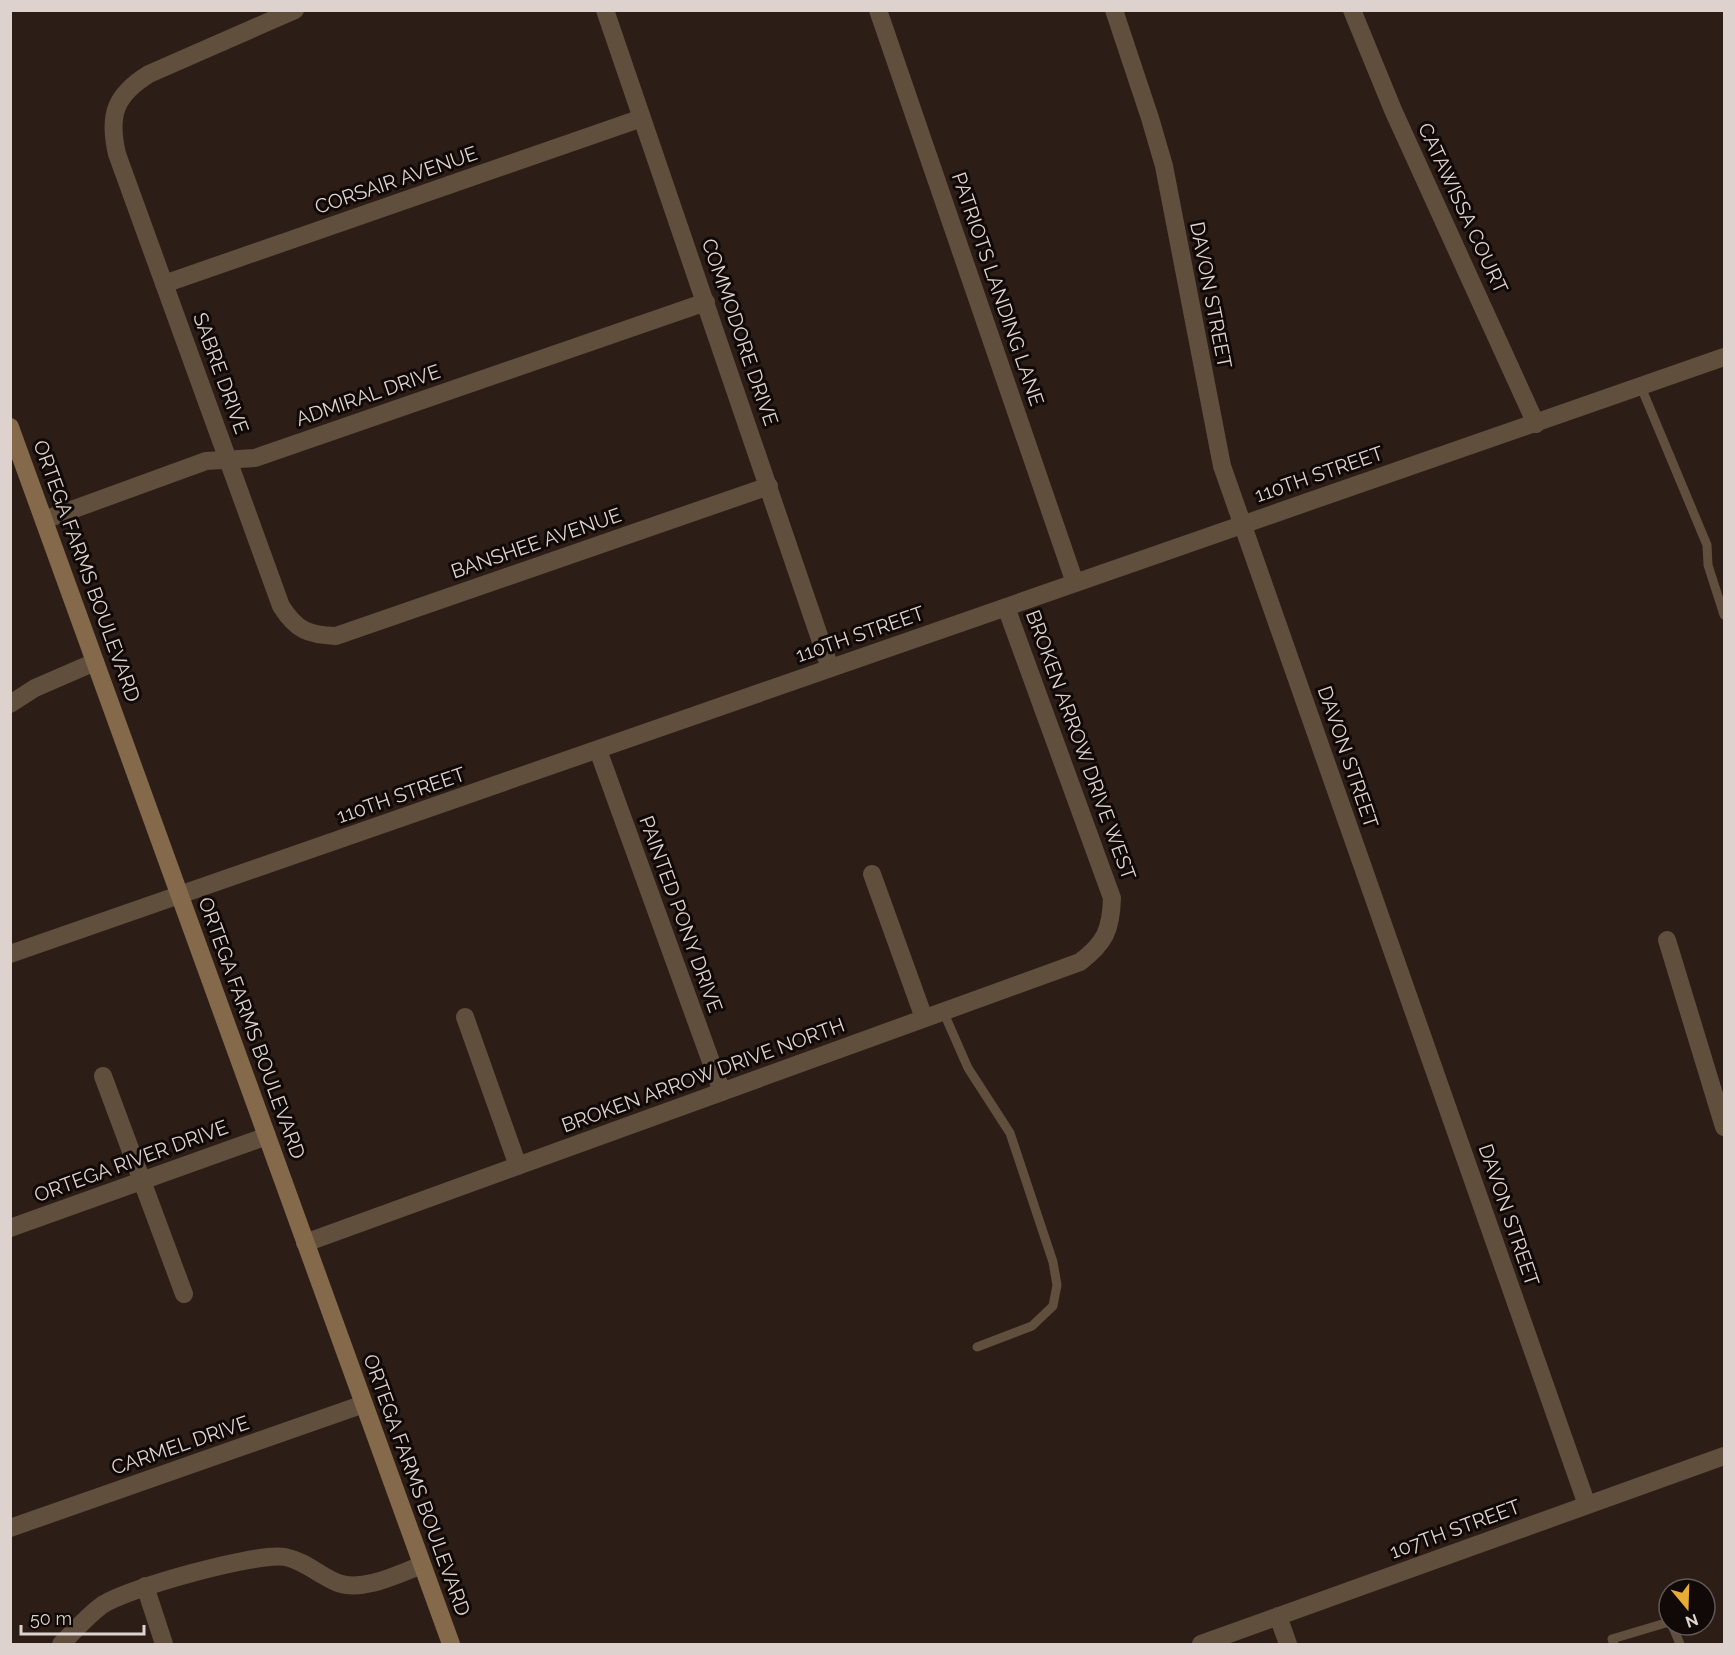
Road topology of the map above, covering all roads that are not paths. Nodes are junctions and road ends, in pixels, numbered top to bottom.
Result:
1 (295, 10) edge
2 (605, 10) edge
3 (878, 10) edge
4 (1114, 10) edge
5 (1352, 10) edge
6 (642, 118) junction
7 (164, 284) junction
8 (706, 302) junction
9 (1725, 357) edge
10 (1641, 387) junction
11 (1536, 424) junction
12 (10, 427) edge
13 (229, 459) junction
14 (769, 486) junction
15 (44, 520) junction
16 (1243, 524) junction
17 (1075, 583) junction
18 (1006, 606) junction
19 (1725, 615) edge
20 (317, 636) joint
21 (95, 662) junction
22 (830, 668) junction
23 (10, 704) edge
24 (598, 750) junction
25 (872, 874) dead end
26 (180, 895) junction
27 (1107, 935) joint
28 (1667, 940) dead end
29 (10, 954) edge
30 (944, 1011) junction
31 (465, 1017) dead end
32 (924, 1018) junction
33 (103, 1076) dead end
34 (722, 1092) junction
35 (1725, 1127) edge
36 (267, 1136) junction
37 (518, 1166) junction
38 (141, 1182) junction
39 (10, 1228) edge
40 (305, 1243) junction
41 (184, 1294) dead end
42 (977, 1347) dead end
43 (364, 1404) junction
44 (1725, 1456) edge
45 (1587, 1505) junction
46 (10, 1528) edge
47 (422, 1565) junction
48 (145, 1586) junction
49 (1278, 1616) junction
50 (1657, 1628) edge
51 (61, 1644) edge
52 (164, 1644) edge
53 (451, 1644) edge
54 (1201, 1644) edge
55 (1288, 1644) edge
56 (1614, 1644) edge

1 - 7 street, SABRE DRIVE
2 - 6 street, COMMODORE DRIVE
3 - 17 street, PATRIOTS LANDING LANE
4 - 16 street, DAVON STREET
5 - 11 street, CATAWISSA COURT
6 - 7 street, CORSAIR AVENUE
6 - 8 street, COMMODORE DRIVE
7 - 13 street, SABRE DRIVE
8 - 13 street, ADMIRAL DRIVE
8 - 14 street, COMMODORE DRIVE
9 - 10 street, 110TH STREET
10 - 11 street, 110TH STREET
10 - 19 lane
11 - 16 street, 110TH STREET
12 - 15 street, ORTEGA FARMS BOULEVARD
13 - 15 street, ADMIRAL DRIVE
13 - 20 street, SABRE DRIVE
14 - 20 street, BANSHEE AVENUE
14 - 22 street, COMMODORE DRIVE
15 - 21 street, ORTEGA FARMS BOULEVARD
16 - 17 street, 110TH STREET
16 - 45 street, DAVON STREET
17 - 18 street, 110TH STREET
18 - 22 street, 110TH STREET
18 - 27 street, BROKEN ARROW DRIVE WEST
21 - 23 street
21 - 26 street, ORTEGA FARMS BOULEVARD
22 - 24 street, 110TH STREET
24 - 26 street, 110TH STREET
24 - 34 street, PAINTED PONY DRIVE
25 - 32 street
26 - 29 street, 110TH STREET
26 - 36 street, ORTEGA FARMS BOULEVARD
27 - 30 street, BROKEN ARROW DRIVE NORTH
28 - 35 street
30 - 32 street, BROKEN ARROW DRIVE NORTH
30 - 42 lane
31 - 37 street
32 - 34 street, BROKEN ARROW DRIVE NORTH
33 - 38 street
34 - 37 street, BROKEN ARROW DRIVE NORTH
36 - 38 street, ORTEGA RIVER DRIVE
36 - 40 street, ORTEGA FARMS BOULEVARD
37 - 40 street, BROKEN ARROW DRIVE NORTH
38 - 39 street, ORTEGA RIVER DRIVE
38 - 41 street
40 - 43 street, ORTEGA FARMS BOULEVARD
43 - 46 street, CARMEL DRIVE
43 - 47 street, ORTEGA FARMS BOULEVARD
44 - 45 street, 107TH STREET
45 - 49 street, 107TH STREET
47 - 48 street
47 - 53 street, ORTEGA FARMS BOULEVARD
48 - 51 street
48 - 52 street
49 - 54 street, 107TH STREET
49 - 55 street
50 - 56 lane

